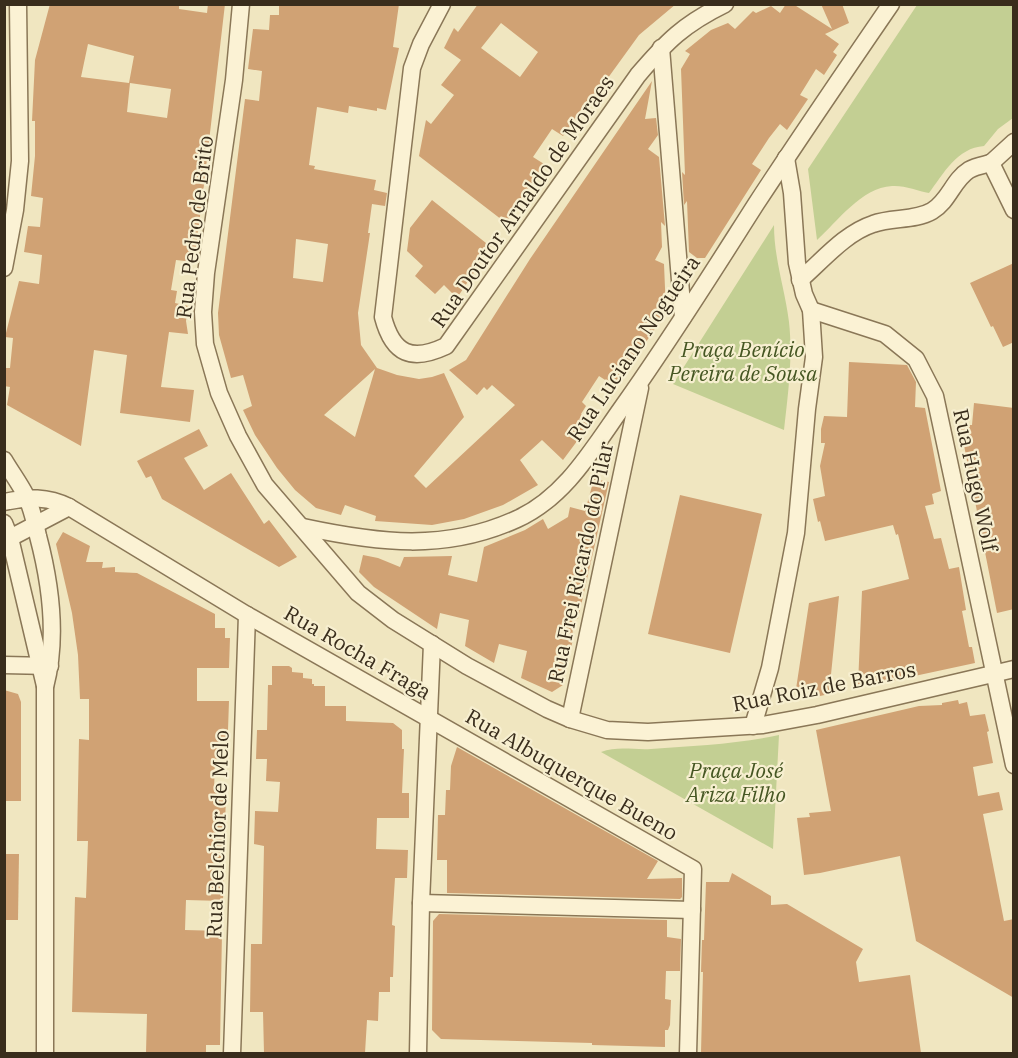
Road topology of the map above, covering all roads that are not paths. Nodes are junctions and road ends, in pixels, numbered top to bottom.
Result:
1 (18, 4) edge
2 (241, 4) edge
3 (442, 4) edge
4 (725, 4) edge
5 (891, 4) edge
6 (661, 48) junction
7 (1014, 142) edge
8 (11, 149) edge
9 (786, 158) junction
10 (992, 163) junction
11 (1014, 210) edge
12 (4, 268) edge
13 (800, 280) junction
14 (812, 310) junction
15 (683, 317) junction
16 (642, 380) junction
17 (4, 460) edge
18 (26, 497) junction
19 (4, 502) edge
20 (69, 507) junction
21 (35, 525) junction
22 (303, 527) junction
23 (7, 531) edge
24 (247, 615) junction
25 (432, 644) junction
26 (4, 665) edge
27 (45, 666) junction
28 (1014, 669) edge
29 (995, 674) junction
30 (430, 719) junction
31 (570, 719) junction
32 (753, 726) junction
33 (1014, 765) edge
34 (421, 903) junction
35 (692, 910) junction
36 (45, 1053) edge
37 (232, 1053) edge
38 (418, 1053) edge
39 (688, 1053) edge

1 - 8 street
2 - 22 street, Rua Pedro de Brito
3 - 6 street, Rua Doutor Arnaldo de Moraes
4 - 6 street, Rua Doutor Arnaldo de Moraes
5 - 9 street, Rua Luciano Nogueira
6 - 15 street
7 - 10 street
8 - 12 street
9 - 13 street
9 - 15 street, Rua Luciano Nogueira
10 - 11 street
10 - 13 street
13 - 14 street
14 - 29 street, Rua Hugo Wolf
14 - 32 street
15 - 16 street, Rua Luciano Nogueira
16 - 22 street, Rua Luciano Nogueira
16 - 31 street, Rua Frei Ricardo do Pilar
17 - 18 street
18 - 19 street
18 - 20 street
18 - 21 street
20 - 21 street
20 - 24 street, Rua Rocha Fraga
21 - 23 street
21 - 27 street
22 - 25 street, Rua Pedro de Brito
23 - 27 street
24 - 30 street, Rua Rocha Fraga
24 - 37 street, Rua Belchior de Melo
25 - 30 street
25 - 31 street, Rua Pedro de Brito
26 - 27 street
27 - 36 street
28 - 29 street, Rua Roiz de Barros
29 - 32 street, Rua Roiz de Barros
29 - 33 street, Rua Hugo Wolf
30 - 34 street, Rua Rocha Fraga
30 - 35 street, Rua Albuquerque Bueno
31 - 32 street, Rua Roiz de Barros
34 - 35 street
34 - 38 street, Rua Rocha Fraga
35 - 39 street

